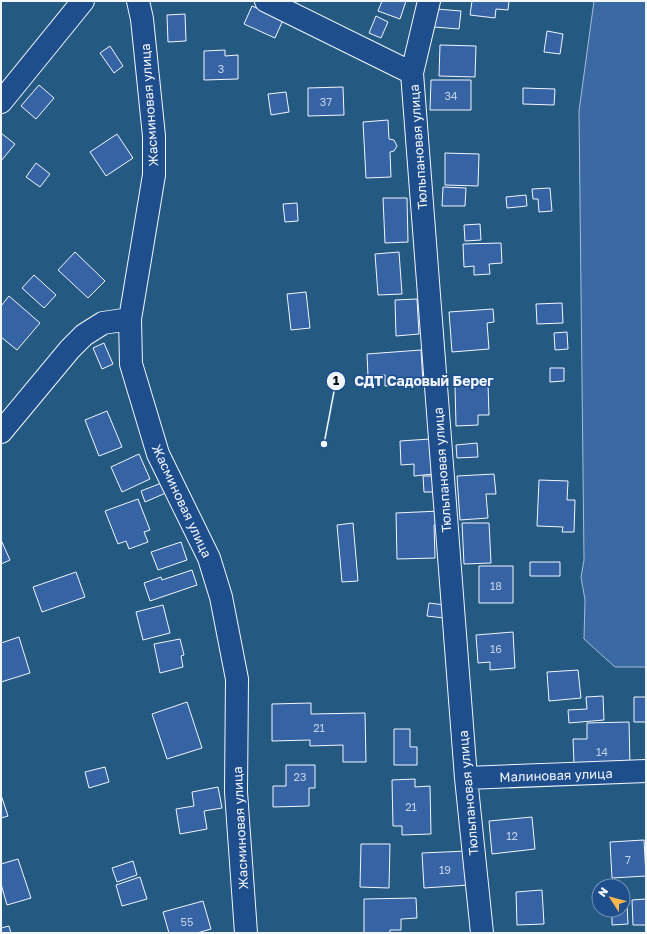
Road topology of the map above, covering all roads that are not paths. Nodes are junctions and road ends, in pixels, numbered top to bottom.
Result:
1 (83, 1) edge
2 (138, 1) edge
3 (266, 1) edge
4 (429, 1) edge
5 (412, 73) junction
6 (1, 102) edge
7 (130, 320) junction
8 (1, 432) edge
9 (646, 772) edge
10 (466, 778) junction
11 (246, 933) edge
12 (482, 933) edge

1 - 6 street
2 - 7 street, Жасминовая улица
3 - 5 street, Тюльпановая улица
4 - 5 street
5 - 10 street, Тюльпановая улица
7 - 8 street
7 - 11 street, Жасминовая улица
9 - 10 street, Малиновая улица
10 - 12 street, Тюльпановая улица

